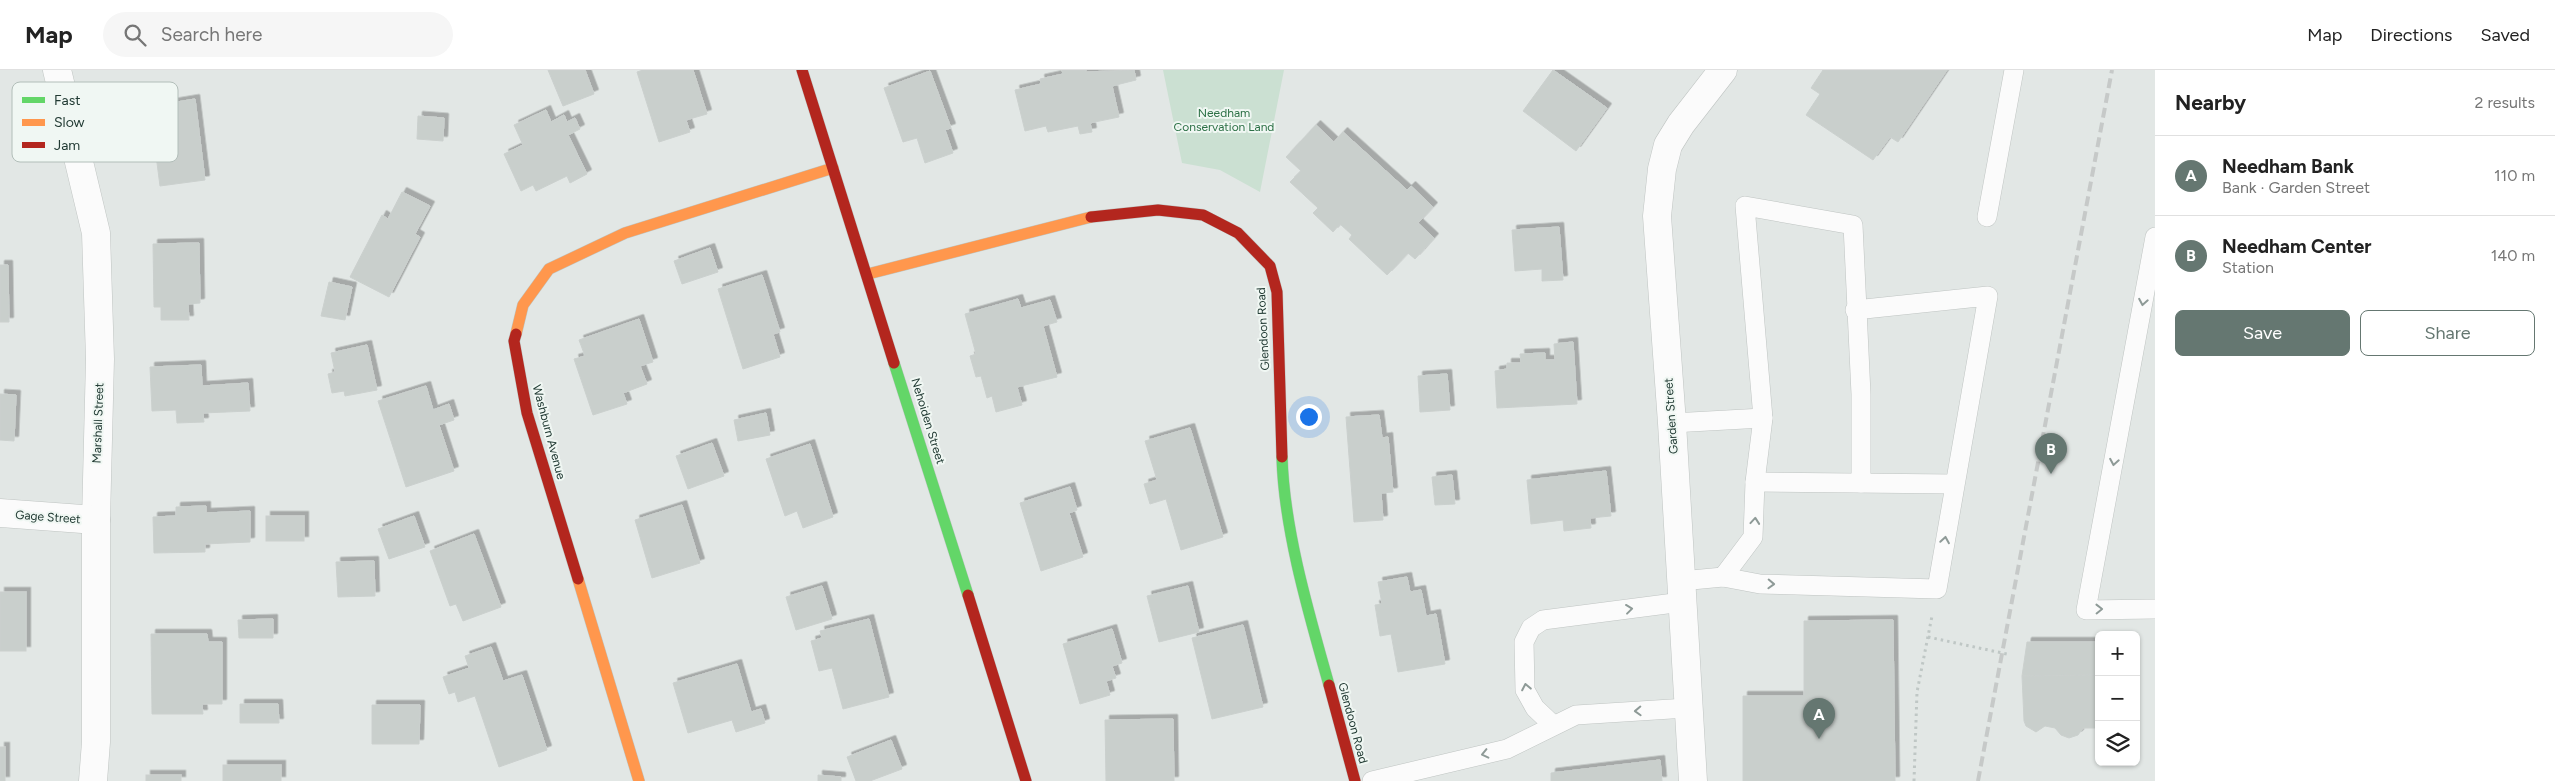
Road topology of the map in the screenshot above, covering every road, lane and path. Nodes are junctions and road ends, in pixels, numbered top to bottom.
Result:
1 (802, 70) edge
2 (1723, 70) edge
3 (2014, 70) edge
4 (79, 162) edge
5 (833, 168) junction
6 (1987, 217) dead end
7 (2155, 237) edge
8 (868, 274) junction
9 (1855, 310) junction
10 (1763, 418) junction
11 (1672, 423) junction
12 (1755, 482) junction
13 (1861, 483) junction
14 (1954, 484) junction
15 (0, 513) edge
16 (96, 520) junction
17 (1723, 577) junction
18 (1938, 589) junction
19 (1681, 591) junction
20 (2155, 609) edge
21 (1928, 637) junction
22 (2007, 654) dead end
23 (1687, 708) junction
24 (1553, 725) junction
25 (93, 781) edge
26 (639, 781) edge
27 (1026, 781) edge
28 (1355, 781) edge
29 (1372, 781) edge
30 (1693, 781) edge
31 (1914, 781) edge

1 - 5 street, Nehoiden Street
2 - 11 street, Garden Street
3 - 6 lane
4 - 16 street, Marshall Street
5 - 8 street, Nehoiden Street
5 - 26 street, Washburn Avenue
7 -> 20 lane
8 - 27 street, Nehoiden Street
8 - 28 street, Glendoon Road
9 - 10 lane
9 - 13 lane
9 - 14 lane
10 - 11 lane
10 - 12 lane
11 - 19 street, Garden Street
12 - 13 lane
17 -> 12 lane
13 - 14 lane
18 -> 14 lane
15 - 16 street, Gage Street
16 - 25 street, Marshall Street
17 -> 18 lane
17 - 19 lane
18 - 21 path
19 - 23 street, Garden Street
24 -> 19 lane
21 - 22 path
21 - 31 path
23 -> 24 lane
23 - 30 street, Garden Street
24 -> 29 lane

